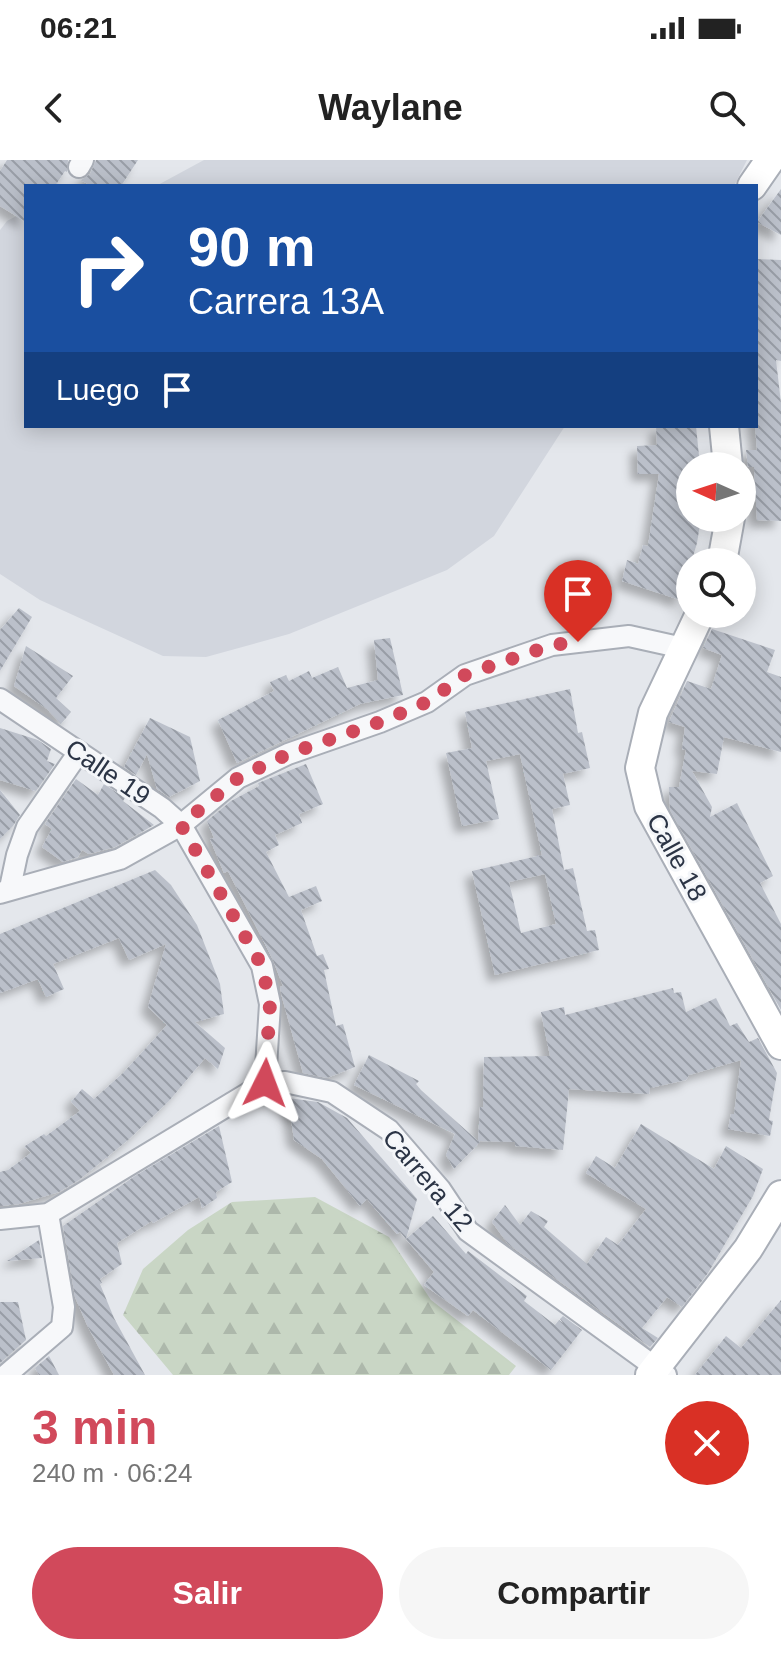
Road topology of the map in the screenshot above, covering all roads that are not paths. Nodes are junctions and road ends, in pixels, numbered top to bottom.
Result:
1 (770, 160) edge
2 (753, 184) edge
3 (724, 428) edge
4 (727, 452) edge
5 (693, 628) edge
6 (683, 648) junction
7 (0, 699) edge
8 (79, 752) junction
9 (181, 825) junction
10 (5, 890) edge
11 (781, 1045) edge
12 (265, 1083) junction
13 (781, 1195) edge
14 (48, 1214) junction
15 (0, 1219) edge
16 (657, 1373) edge
17 (6, 1375) edge

1 - 2 main road
3 - 4 main road
5 - 6 main road, Calle 18
6 - 9 street
6 - 11 main road, Calle 18
7 - 8 street, Calle 19
8 - 9 street, Calle 19
8 - 10 street
9 - 10 street
9 - 12 street, Calle 19
12 - 14 street
12 - 16 street, Carrera 12
13 - 16 main road
14 - 15 street
14 - 17 street

